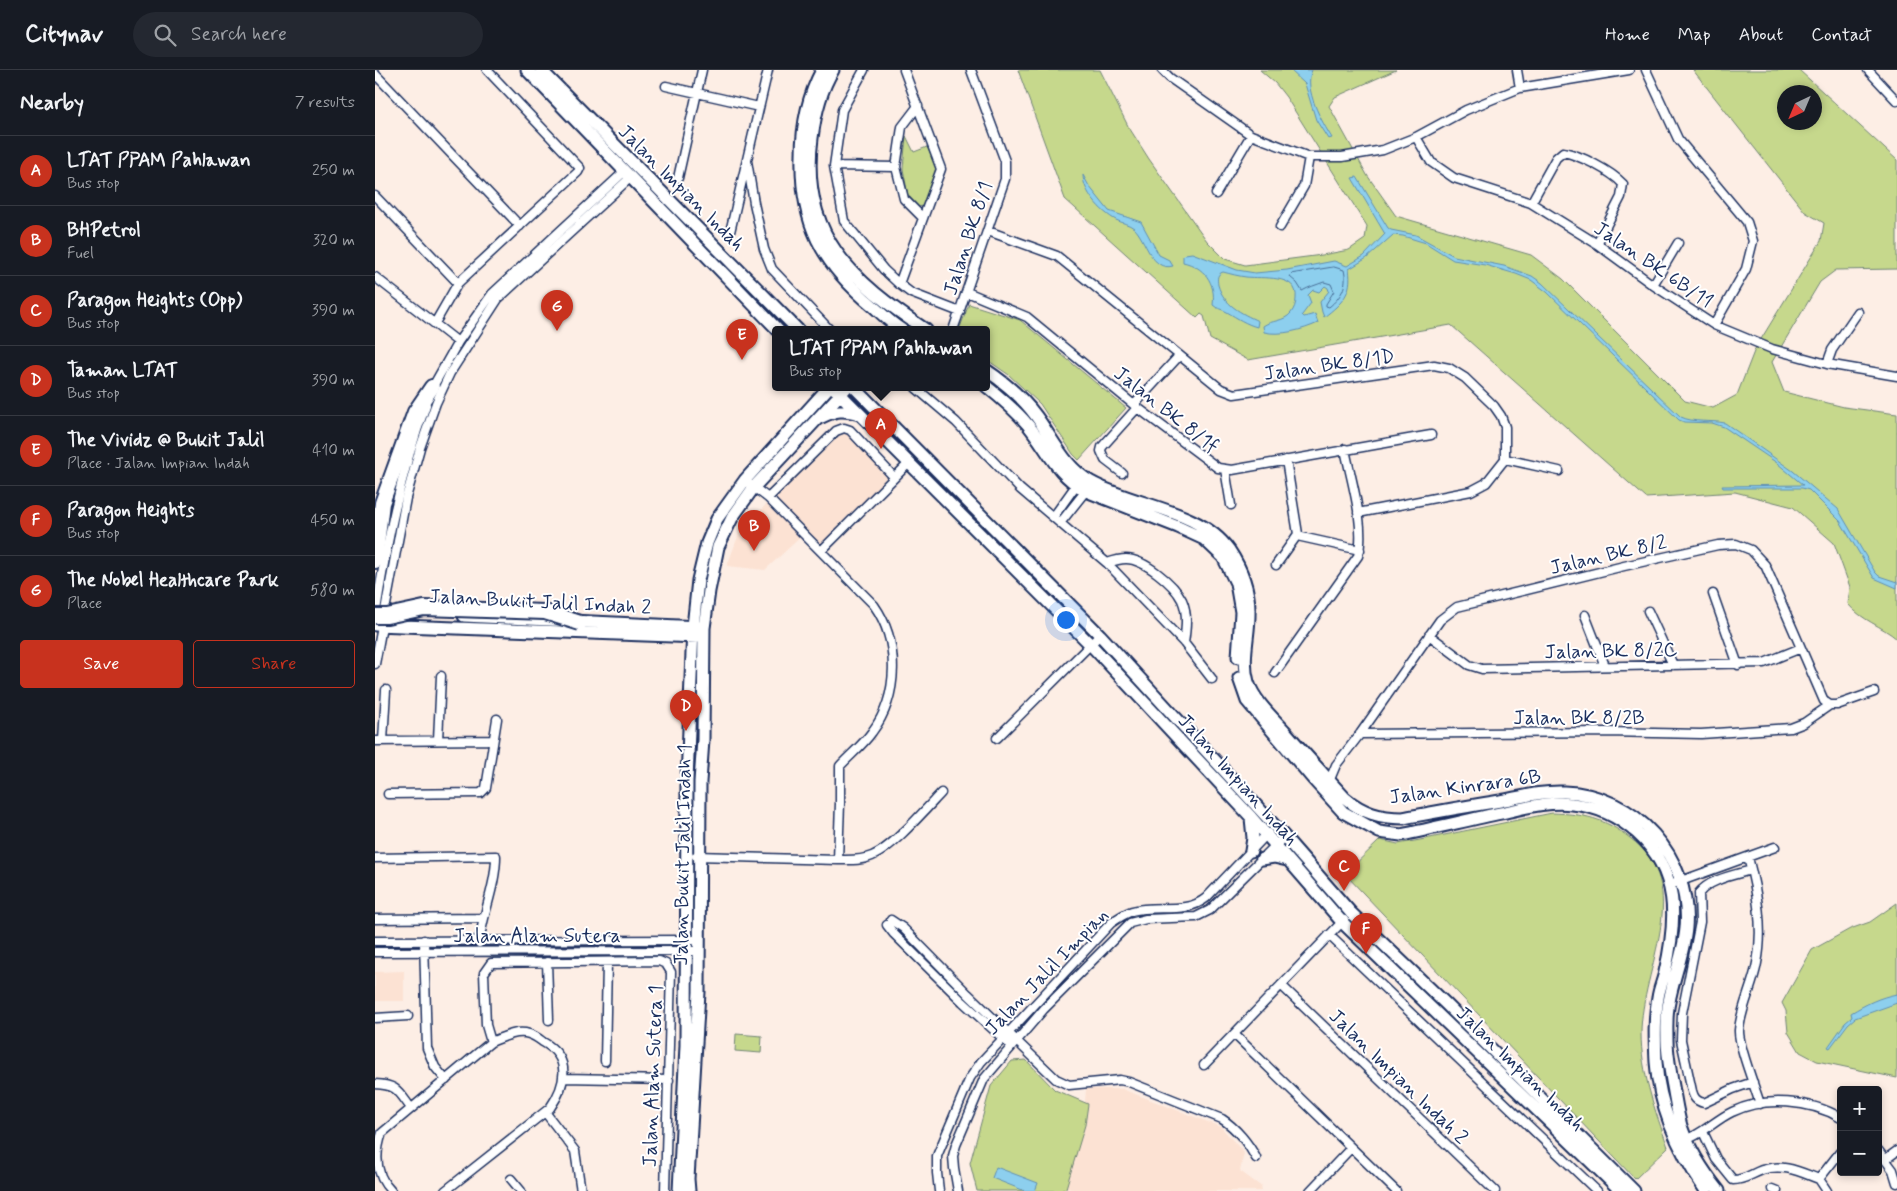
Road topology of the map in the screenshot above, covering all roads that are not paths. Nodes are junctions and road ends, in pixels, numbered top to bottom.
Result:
1 (487, 70) edge
2 (527, 70) edge
3 (541, 70) edge
4 (702, 70) edge
5 (768, 70) edge
6 (822, 70) edge
7 (833, 70) edge
8 (864, 70) edge
9 (904, 70) edge
10 (971, 70) edge
11 (1162, 70) edge
12 (1517, 70) edge
13 (1629, 70) edge
14 (1646, 70) edge
15 (1868, 70) edge
16 (375, 72) edge
17 (1594, 73) edge
18 (666, 86) dead end
19 (1520, 88) junction
20 (697, 94) junction
21 (1897, 99) edge
22 (917, 106) junction
23 (759, 108) junction
24 (1251, 135) junction
25 (1415, 137) junction
26 (1309, 157) junction
27 (747, 161) junction
28 (834, 166) junction
29 (896, 167) junction
30 (628, 174) junction
31 (677, 178) dead end
32 (1216, 194) dead end
33 (375, 196) edge
34 (1531, 203) junction
35 (923, 218) junction
36 (520, 226) junction
37 (1280, 228) dead end
38 (988, 230) junction
39 (730, 232) dead end
40 (1678, 243) dead end
41 (1597, 244) junction
42 (375, 277) edge
43 (458, 283) junction
44 (899, 284) junction
45 (1653, 285) junction
46 (967, 292) junction
47 (960, 312) junction
48 (1858, 312) dead end
49 (435, 324) junction
50 (1714, 325) junction
51 (774, 326) edge
52 (794, 326) edge
53 (826, 326) edge
54 (897, 326) edge
55 (920, 326) edge
56 (955, 326) edge
57 (458, 342) junction
58 (1179, 356) junction
59 (1827, 364) junction
60 (990, 373) edge
61 (1897, 376) edge
62 (432, 387) junction
63 (990, 389) edge
64 (826, 391) edge
65 (839, 391) edge
66 (841, 391) edge
67 (858, 391) edge
68 (920, 391) edge
69 (1135, 406) junction
70 (860, 414) junction
71 (815, 421) junction
72 (1431, 435) dead end
73 (1345, 449) junction
74 (1505, 459) junction
75 (1286, 460) junction
76 (909, 463) junction
77 (1225, 469) junction
78 (1559, 471) dead end
79 (1122, 473) dead end
80 (895, 477) junction
81 (750, 483) junction
82 (1084, 484) junction
83 (768, 498) junction
84 (1231, 505) dead end
85 (1358, 513) junction
86 (1054, 516) junction
87 (1061, 522) junction
88 (1297, 536) junction
89 (1360, 550) junction
90 (821, 551) junction
91 (375, 561) edge
92 (1107, 563) junction
93 (1276, 565) dead end
94 (1713, 594) dead end
95 (1649, 611) dead end
96 (1585, 615) dead end
97 (378, 618) edge
98 (579, 623) joint
99 (698, 632) junction
100 (1100, 635) junction
101 (1429, 635) junction
102 (1184, 643) junction
103 (1091, 645) junction
104 (1801, 648) junction
105 (375, 664) edge
106 (1673, 665) junction
107 (1739, 665) junction
108 (1605, 666) junction
109 (1275, 673) dead end
110 (441, 676) dead end
111 (1212, 680) dead end
112 (386, 690) dead end
113 (1874, 692) dead end
114 (1830, 705) junction
115 (497, 719) dead end
116 (1360, 734) junction
117 (997, 738) dead end
118 (438, 740) junction
119 (493, 740) junction
120 (379, 741) edge
121 (1321, 780) junction
122 (687, 781) junction
123 (700, 782) junction
124 (941, 793) dead end
125 (388, 794) dead end
126 (1251, 817) junction
127 (1275, 826) junction
128 (1266, 835) junction
129 (1284, 837) junction
130 (1275, 846) junction
131 (1775, 847) dead end
132 (1251, 851) junction
133 (687, 856) junction
134 (700, 856) junction
135 (1748, 857) junction
136 (375, 858) edge
137 (1262, 859) junction
138 (837, 860) junction
139 (1287, 860) junction
140 (1751, 870) junction
141 (1675, 883) junction
142 (1351, 913) junction
143 (483, 918) junction
144 (375, 919) edge
145 (1342, 922) junction
146 (905, 930) junction
147 (1329, 935) junction
148 (897, 937) junction
149 (375, 940) edge
150 (424, 940) junction
151 (479, 940) junction
152 (686, 945) junction
153 (699, 945) junction
154 (375, 952) edge
155 (424, 952) junction
156 (478, 952) junction
157 (547, 962) junction
158 (607, 962) junction
159 (1281, 985) junction
160 (408, 1016) dead end
161 (375, 1018) edge
162 (549, 1020) dead end
163 (1020, 1022) junction
164 (998, 1023) junction
165 (1028, 1029) junction
166 (993, 1030) junction
167 (1234, 1034) junction
168 (1006, 1036) junction
169 (491, 1042) junction
170 (1012, 1047) junction
171 (994, 1048) junction
172 (1025, 1050) junction
173 (605, 1061) dead end
174 (1204, 1065) dead end
175 (564, 1078) junction
176 (446, 1080) junction
177 (669, 1080) junction
178 (1753, 1082) junction
179 (375, 1084) edge
180 (1760, 1104) junction
181 (411, 1108) junction
182 (545, 1112) junction
183 (1837, 1115) edge
184 (1703, 1132) junction
185 (1682, 1142) junction
186 (1351, 1148) junction
187 (1897, 1151) edge
188 (1882, 1154) edge
189 (1837, 1156) edge
190 (1256, 1158) dead end
191 (1886, 1159) junction
192 (511, 1179) dead end
193 (1819, 1179) junction
194 (1897, 1183) edge
195 (391, 1191) edge
196 (445, 1191) edge
197 (521, 1191) edge
198 (581, 1191) edge
199 (665, 1191) edge
200 (679, 1191) edge
201 (689, 1191) edge
202 (939, 1191) edge
203 (957, 1191) edge
204 (1310, 1191) edge
205 (1396, 1191) edge
206 (1495, 1191) edge
207 (1597, 1191) edge
208 (1621, 1191) edge
209 (1634, 1191) edge
210 (1706, 1191) edge
211 (1719, 1191) edge
212 (1827, 1191) edge

1 - 36 street
2 - 30 street, Jalan Impian Indah
3 - 52 street, Jalan Impian Indah
4 - 20 street
5 - 23 street
6 - 54 street
7 - 55 street
8 - 28 street
9 - 22 street
10 - 38 street, Jalan BK 8/1
11 - 24 street
12 - 19 street
13 - 17 street
14 - 50 street
15 - 21 street
16 - 36 street
17 - 19 street
18 - 20 street
19 - 25 street
20 - 23 street
20 - 31 street
22 - 29 street
22 - 35 street
23 - 27 street
24 - 26 street
24 - 32 street
25 - 26 street
25 - 34 street, Jalan BK 6B/11
26 - 37 street
27 - 39 street
27 - 53 street
28 - 29 street
28 - 44 street
29 - 35 street
30 - 51 street, Jalan Impian Indah
30 - 57 street
30 - 97 street
33 - 43 street
34 - 41 street, Jalan BK 6B/11
34 - 41 street
35 - 44 street
36 - 43 street
38 - 46 street, Jalan BK 8/1
38 - 58 street, Jalan BK 8/1D
40 - 45 street
41 - 45 street, Jalan BK 6B/11
42 - 49 street
43 - 49 street
44 - 47 street
45 - 50 street, Jalan BK 6B/11
46 - 47 street, Jalan BK 8/1
46 - 69 street, Jalan BK 8/1f
47 - 56 street, Jalan BK 8/1
48 - 59 street
49 - 57 street
50 - 59 street, Jalan BK 6B/11
57 - 62 street
58 - 69 street
58 - 74 street, Jalan BK 8/1D
59 - 61 street, Jalan BK 6B/11
60 - 82 street, Jalan Kinrara 6B
62 - 91 highway
62 - 97 street
63 - 82 street, Jalan Kinrara 6B
64 - 81 street, Jalan Bukit Jalil Indah 1
65 - 71 street, Jalan Bukit Jalil Indah 1
66 - 70 street, Jalan Impian Indah
67 - 100 street, Jalan Impian Indah
68 - 86 street
69 - 77 street, Jalan BK 8/1f
69 - 79 street
70 - 71 street
70 - 76 street, Jalan Impian Indah
71 - 81 street, Jalan Bukit Jalil Indah 1
72 - 73 street, Jalan BK 8/1f
73 - 75 street, Jalan BK 8/1f
73 - 85 street
74 - 78 street
74 - 85 street
75 - 77 street, Jalan BK 8/1f
75 - 88 street
76 - 80 street
76 - 103 street, Jalan Impian Indah
77 - 84 street
80 - 83 street
80 - 90 street
81 - 83 street
81 - 99 street, Jalan Bukit Jalil Indah 1
82 - 86 street
82 - 87 street
82 - 121 street, Jalan Kinrara 6B
83 - 90 street
85 - 89 street
86 - 87 street
87 - 92 street
88 - 89 street
88 - 93 street
89 - 109 street
90 - 138 street
92 - 102 street
92 - 102 street
94 - 107 street
95 - 106 street
96 - 108 street
97 - 98 highway, bridge
97 - 99 street, Jalan Bukit Jalil Indah 2
97 - 105 street
98 - 99 street, Jalan Bukit Jalil Indah 2
99 - 122 street, Jalan Bukit Jalil Indah 1
99 - 123 street, Jalan Bukit Jalil Indah 1
100 - 103 street
100 - 127 street, Jalan Impian Indah
101 - 104 street, Jalan BK 8/2
101 - 108 street, Jalan BK 8/2C
101 - 116 street, Jalan BK 8/2
102 - 111 street
103 - 117 street
103 - 126 street, Jalan Impian Indah
104 - 107 street, Jalan BK 8/2C
104 - 114 street, Jalan BK 8/2
106 - 107 street, Jalan BK 8/2C
106 - 108 street, Jalan BK 8/2C
110 - 118 street
112 - 120 street
113 - 114 street
114 - 116 street, Jalan BK 8/2B
115 - 119 street
116 - 121 street
118 - 119 street
118 - 120 street
119 - 125 street
121 - 141 street, Jalan Kinrara 6B
121 - 141 street, Jalan Kinrara 6B
122 - 123 street
122 - 133 street, Jalan Bukit Jalil Indah 1
123 - 134 street, Jalan Bukit Jalil Indah 1
124 - 138 street
126 - 128 street, Jalan Impian Indah
126 - 132 street
127 - 128 street, Jalan Jalil Impian
127 - 129 street, Jalan Impian Indah
128 - 130 street, Jalan Impian Indah
128 - 132 street, Jalan Jalil Impian
129 - 130 street, Jalan Jalil Impian
129 - 142 street, Jalan Impian Indah
130 - 137 street, Jalan Jalil Impian
130 - 139 street, Jalan Impian Indah
131 - 135 street
132 - 163 street, Jalan Jalil Impian
133 - 134 street
133 - 152 street, Jalan Bukit Jalil Indah 1
134 - 138 street
134 - 153 street, Jalan Bukit Jalil Indah 1
135 - 140 street
135 - 141 street
136 - 143 street
137 - 139 street
137 - 165 street, Jalan Jalil Impian
139 - 145 street, Jalan Impian Indah
140 - 178 street
140 - 178 street
141 - 185 street, Jalan Kinrara 6B
142 - 145 street
142 - 209 street, Jalan Impian Indah
143 - 144 street
143 - 151 street
145 - 147 street
145 - 208 street, Jalan Impian Indah
146 - 148 street
146 - 148 street
146 - 164 street
147 - 159 street
147 - 207 street
148 - 166 street
149 - 150 street, Jalan Alam Sutera
150 - 151 street, Jalan Alam Sutera
150 - 155 street
151 - 152 street, Jalan Alam Sutera
151 - 156 street
152 - 153 street, Jalan Alam Sutera
152 - 153 street, Jalan Alam Sutera
152 - 156 street, Jalan Alam Sutera
152 - 200 street, Jalan Bukit Jalil Indah 1
153 - 201 street, Jalan Bukit Jalil Indah 1
154 - 155 street, Jalan Alam Sutera
155 - 156 street, Jalan Alam Sutera
155 - 176 street
157 - 158 street
157 - 162 street
157 - 169 street
158 - 173 street
158 - 177 street, Jalan Alam Sutera 1
159 - 167 street
159 - 206 street, Jalan Impian Indah 2
160 - 161 street
163 - 164 street
163 - 168 street, Jalan Jalil Impian
164 - 168 street
165 - 170 street, Jalan Jalil Impian
165 - 172 street
166 - 168 street
166 - 171 street
167 - 174 street
167 - 186 street
168 - 170 street
168 - 171 street, Jalan Jalil Impian
169 - 175 street
169 - 176 street
170 - 172 street
170 - 172 street
170 - 203 street, Jalan Jalil Impian
171 - 202 street, Jalan Jalil Impian
172 - 190 street
175 - 177 street
175 - 182 street
176 - 181 street
177 - 199 street, Jalan Alam Sutera 1
178 - 180 street
179 - 181 street
180 - 183 street
180 - 184 street
181 - 195 street
182 - 196 street
182 - 198 street
184 - 185 street
184 - 193 street
185 - 210 street, Jalan Kinrara 6B
185 - 211 street, Jalan Kinrara 6B
186 - 204 street
186 - 205 street
187 - 191 street
188 - 191 street
189 - 193 street
191 - 194 street
192 - 197 street
193 - 212 street

